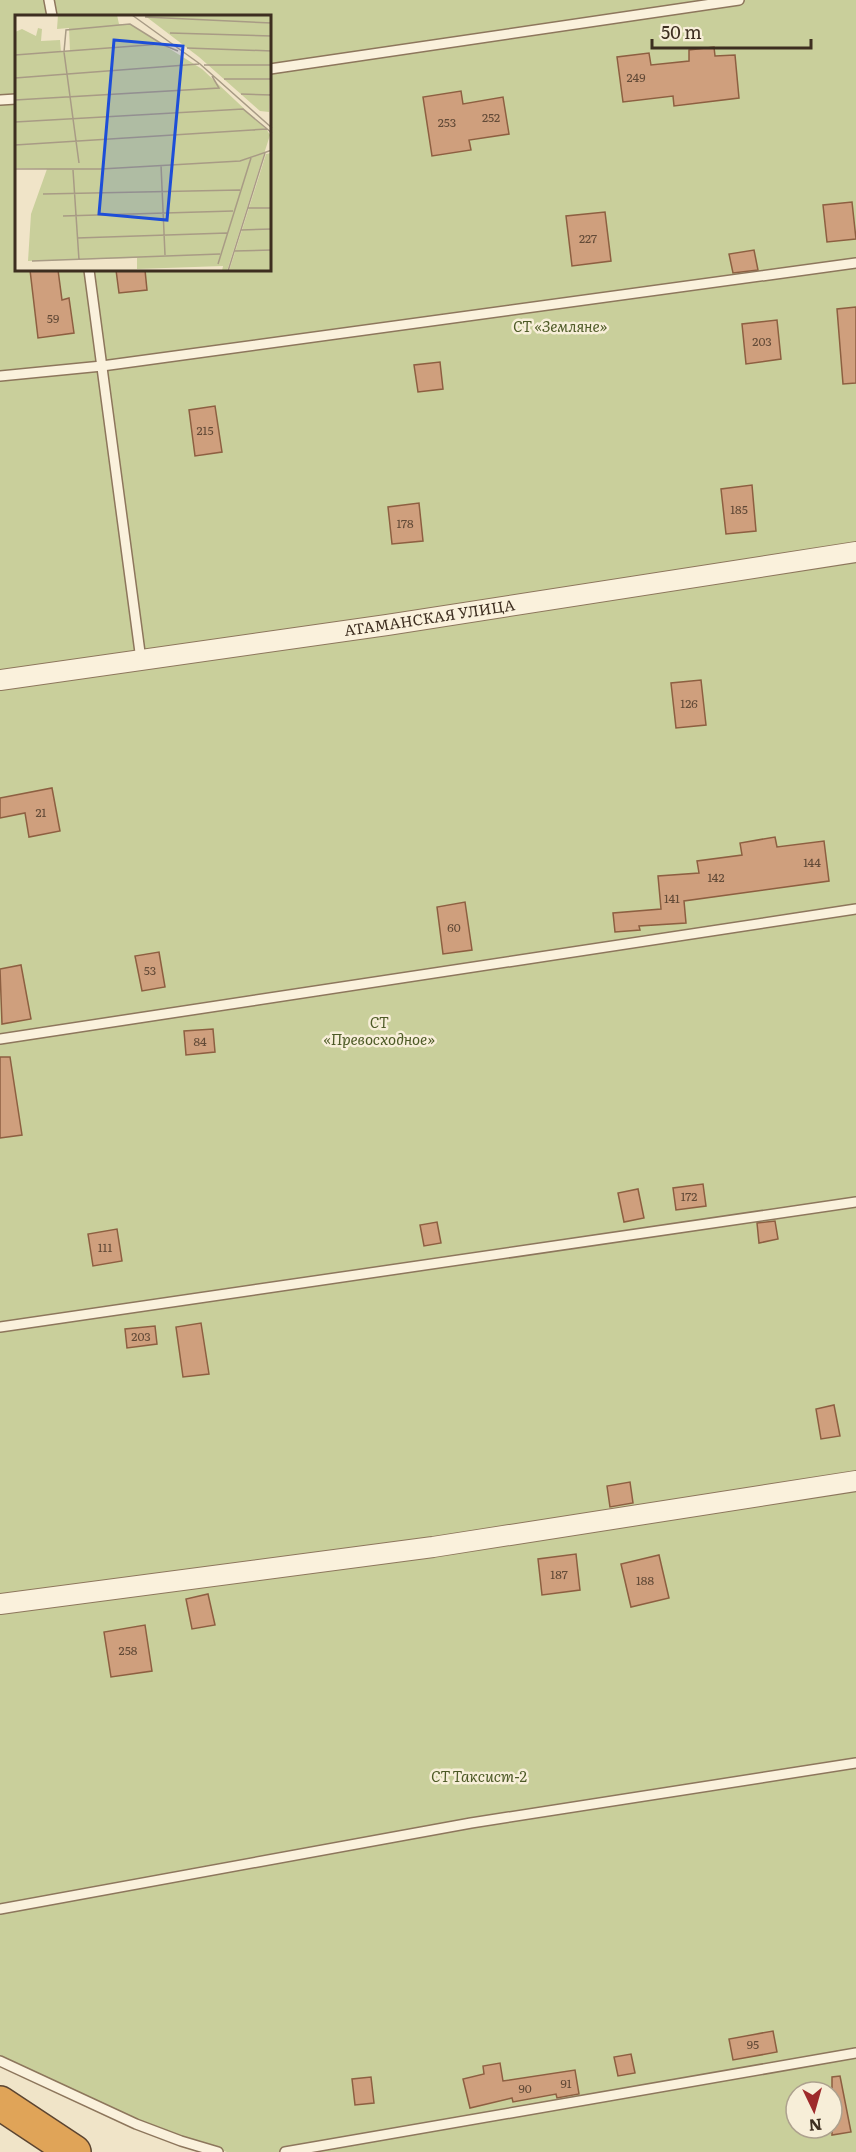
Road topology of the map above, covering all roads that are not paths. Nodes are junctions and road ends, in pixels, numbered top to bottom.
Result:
1 (49, 0) edge
2 (739, 0) edge
3 (52, 15) edge
4 (272, 69) edge
5 (15, 99) edge
6 (0, 100) edge
7 (856, 263) edge
8 (89, 272) edge
9 (102, 366) junction
10 (0, 376) edge
11 (856, 552) edge
12 (141, 660) junction
13 (0, 680) edge
14 (856, 909) edge
15 (0, 1039) edge
16 (856, 1202) edge
17 (0, 1327) edge
18 (856, 1481) edge
19 (0, 1604) edge
20 (856, 1763) edge
21 (0, 1909) edge
22 (856, 2053) edge
23 (0, 2061) edge
24 (0, 2103) edge
25 (74, 2152) edge
26 (218, 2152) edge
27 (285, 2152) edge

1 - 3 lane
2 - 4 lane
5 - 6 lane
7 - 9 lane
8 - 9 lane
9 - 10 lane
9 - 12 lane
11 - 12 street, АТАМАНСКАЯ УЛИЦА
12 - 13 street, АТАМАНСКАЯ УЛИЦА
14 - 15 lane
16 - 17 lane
18 - 19 street
20 - 21 lane
22 - 27 lane
23 - 26 lane
24 - 25 highway

